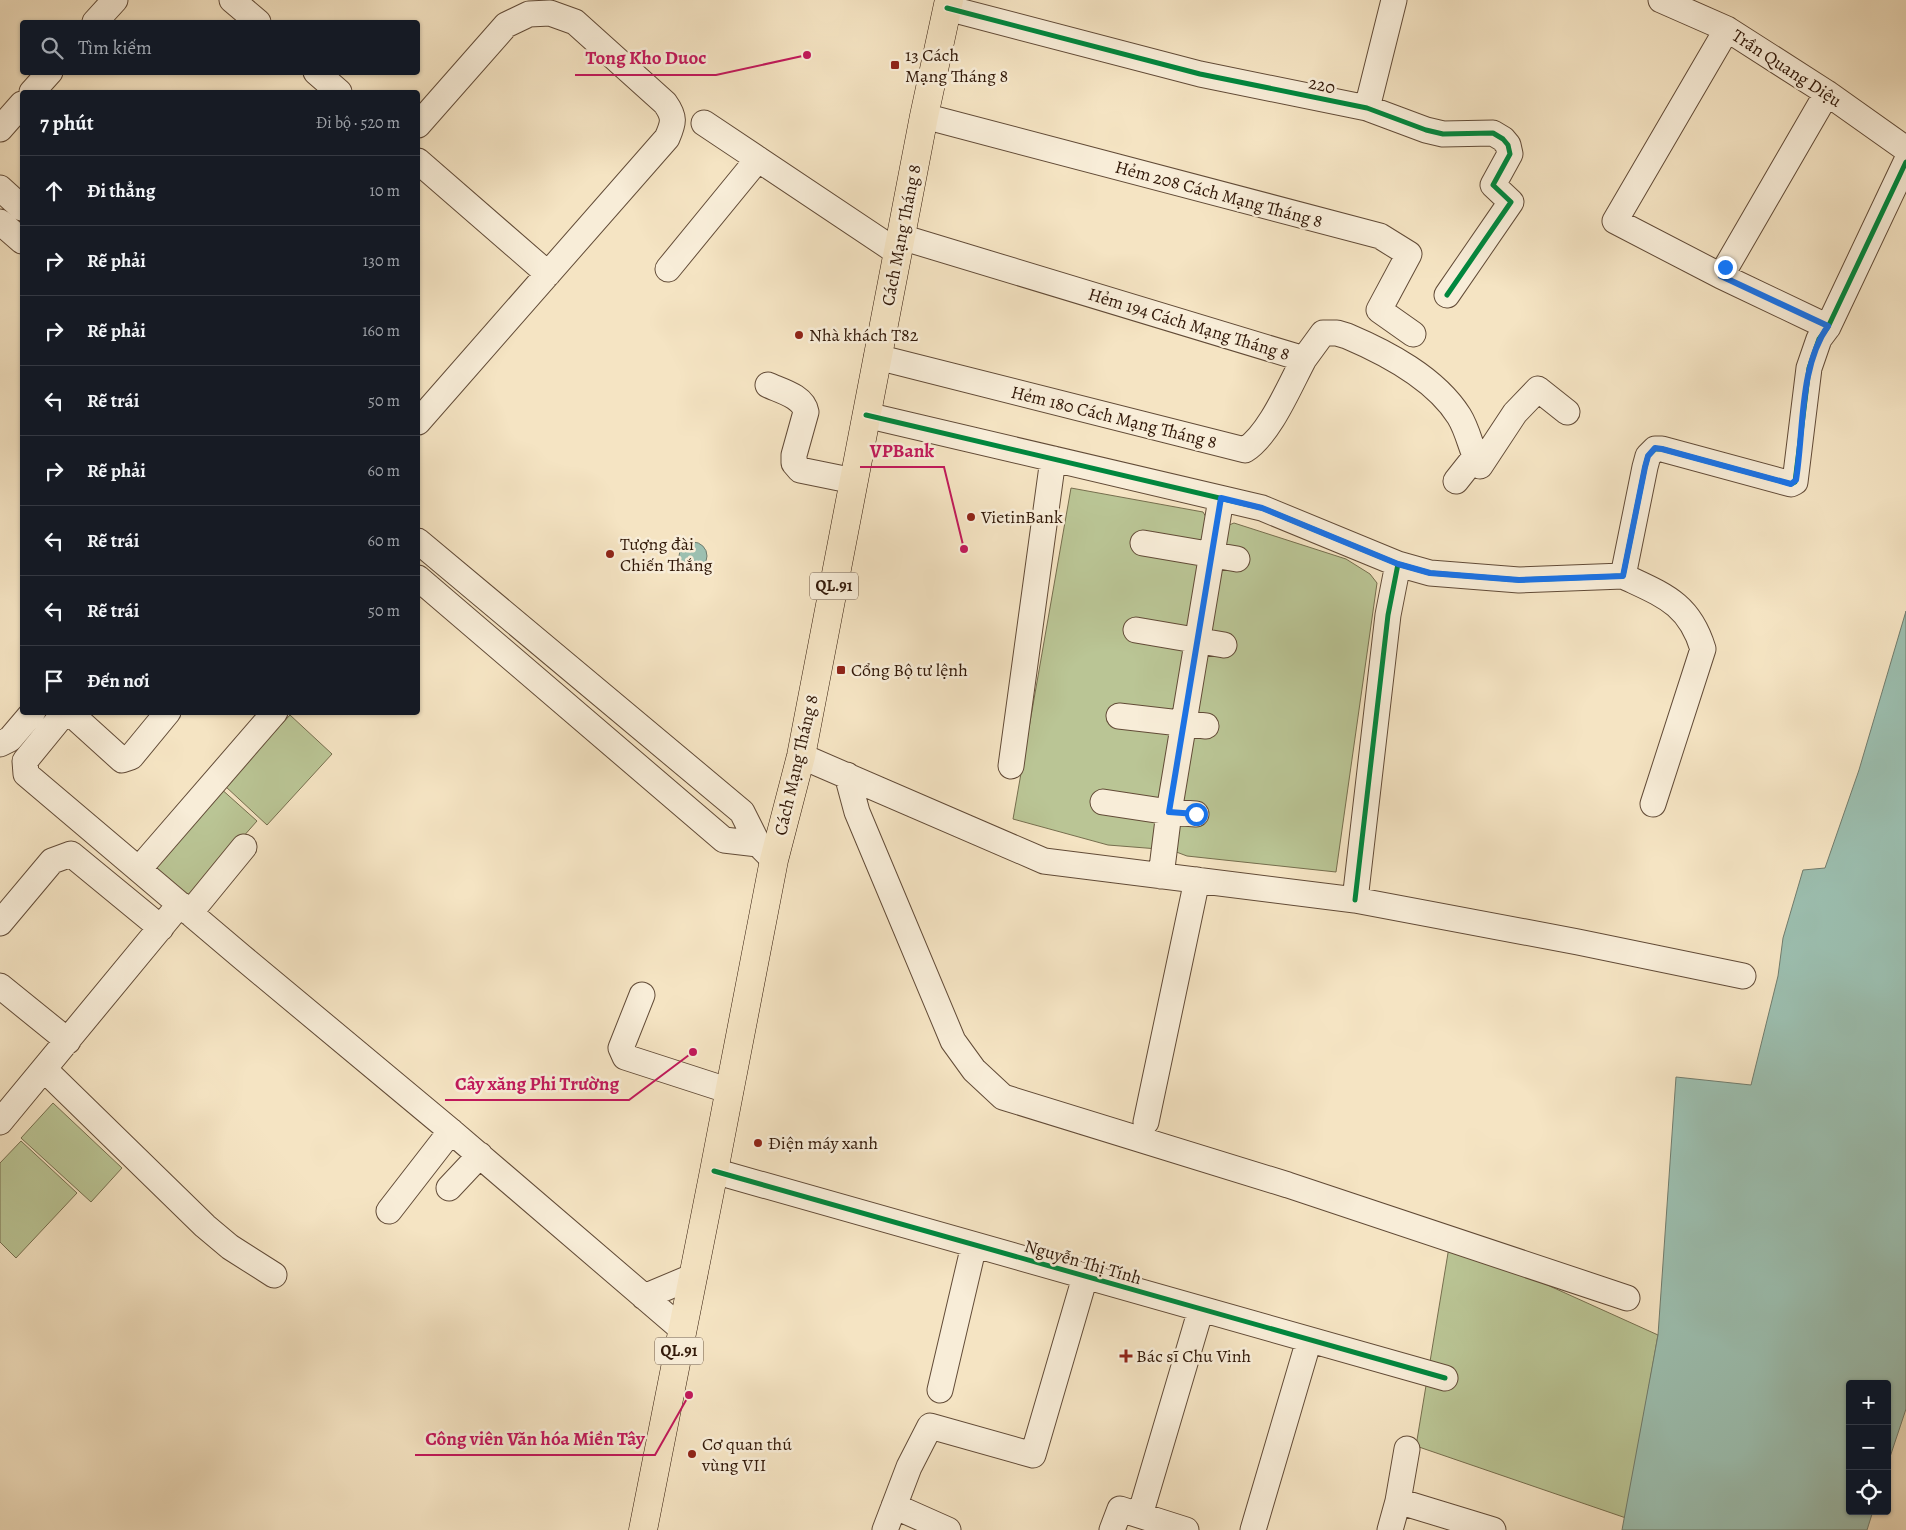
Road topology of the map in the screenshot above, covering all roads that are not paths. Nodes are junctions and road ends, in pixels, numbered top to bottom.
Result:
1 (115, 0) edge
2 (232, 0) edge
3 (1394, 0) edge
4 (1661, 0) edge
5 (948, 4) edge
6 (97, 20) edge
7 (256, 20) edge
8 (1727, 29) junction
9 (47, 75) edge
10 (319, 75) edge
11 (34, 90) edge
12 (337, 90) edge
13 (1827, 93) junction
14 (20, 106) edge
15 (1367, 108) junction
16 (924, 116) junction
17 (420, 123) edge
18 (704, 123) dead end
19 (0, 129) edge
20 (1906, 149) edge
21 (758, 159) junction
22 (1906, 162) edge
23 (420, 163) edge
24 (0, 188) edge
25 (20, 206) edge
26 (0, 222) edge
27 (20, 239) edge
28 (899, 244) junction
29 (668, 268) dead end
30 (548, 274) junction
31 (1721, 276) junction
32 (1446, 295) dead end
33 (1828, 326) junction
34 (878, 357) junction
35 (1304, 359) junction
36 (1397, 362) junction
37 (768, 385) dead end
38 (1567, 412) dead end
39 (866, 415) junction
40 (420, 420) edge
41 (1475, 457) junction
42 (1053, 459) junction
43 (1456, 480) dead end
44 (854, 482) junction
45 (1221, 498) junction
46 (420, 543) edge
47 (1143, 544) dead end
48 (1211, 555) junction
49 (1237, 558) dead end
50 (1398, 564) junction
51 (1623, 576) junction
52 (420, 580) edge
53 (1136, 630) dead end
54 (1197, 640) junction
55 (1224, 645) dead end
56 (30, 715) edge
57 (64, 715) edge
58 (70, 715) edge
59 (166, 715) edge
60 (272, 715) edge
61 (1119, 716) dead end
62 (1195, 725) junction
63 (0, 744) edge
64 (801, 756) junction
65 (1011, 766) dead end
66 (847, 775) junction
67 (1103, 802) dead end
68 (1653, 804) dead end
69 (1169, 812) junction
70 (1196, 814) dead end
71 (244, 847) dead end
72 (766, 852) junction
73 (139, 869) junction
74 (1161, 876) junction
75 (1197, 880) junction
76 (1355, 900) junction
77 (185, 908) junction
78 (0, 923) edge
79 (161, 928) junction
80 (1743, 976) dead end
81 (0, 986) edge
82 (642, 995) dead end
83 (68, 1041) junction
84 (44, 1070) junction
85 (730, 1091) junction
86 (0, 1122) edge
87 (1146, 1122) dead end
88 (452, 1131) junction
89 (480, 1155) junction
90 (714, 1171) junction
91 (448, 1188) dead end
92 (389, 1211) dead end
93 (974, 1245) junction
94 (274, 1275) dead end
95 (694, 1276) junction
96 (1086, 1276) junction
97 (644, 1297) junction
98 (1627, 1298) dead end
99 (1201, 1309) junction
100 (683, 1330) junction
101 (1310, 1340) junction
102 (1444, 1378) dead end
103 (940, 1390) dead end
104 (1407, 1449) dead end
105 (1398, 1502) junction
106 (894, 1506) junction
107 (1140, 1515) junction
108 (646, 1529) edge
109 (885, 1530) edge
110 (948, 1530) edge
111 (1112, 1530) edge
112 (1186, 1530) edge
113 (1253, 1530) edge
114 (1390, 1530) edge
115 (1493, 1530) edge

1 - 6 street
2 - 7 street
3 - 15 street
4 - 8 street, Trần Quang Diệu
5 - 15 street, 220
5 - 16 highway, Cách Mạng Tháng 8 / QL.91
8 - 13 street, Trần Quang Diệu
8 - 31 street
9 - 11 street
10 - 12 street
13 - 20 street, Trần Quang Diệu
13 - 31 street
14 - 19 street
15 - 32 street, 220
16 - 28 highway, Cách Mạng Tháng 8 / QL.91
16 - 36 street, Hẻm 208 Cách Mạng Tháng 8
17 - 30 street
18 - 21 street, Hẻm 194 Cách Mạng Tháng 8
21 - 28 street, Hẻm 194 Cách Mạng Tháng 8
21 - 29 street
22 - 33 street
23 - 30 street
24 - 25 street
26 - 27 street
28 - 34 highway, Cách Mạng Tháng 8 / QL.91
28 - 35 street, Hẻm 194 Cách Mạng Tháng 8
30 - 40 street
31 - 33 street
33 - 51 street
34 - 35 street, Hẻm 180 Cách Mạng Tháng 8
34 - 39 highway, Cách Mạng Tháng 8 / QL.91
35 - 36 street, Hẻm 194 Cách Mạng Tháng 8
36 - 41 street, Hẻm 194 Cách Mạng Tháng 8
37 - 44 street
38 - 41 street
39 - 42 street
39 - 44 highway, Cách Mạng Tháng 8 / QL.91
41 - 43 street
42 - 45 street
42 - 65 street
44 - 64 highway, Cách Mạng Tháng 8 / QL.91
45 - 48 street
45 - 50 street
46 - 72 street
47 - 48 street
48 - 49 street
48 - 54 street
50 - 51 street
50 - 76 street
51 - 68 street
52 - 72 street
53 - 54 street
54 - 55 street
54 - 62 street
56 - 63 street
57 - 73 street
58 - 59 street
60 - 73 street
61 - 62 street
62 - 69 street
64 - 66 street
64 - 72 highway, Cách Mạng Tháng 8 / QL.91
66 - 74 street
66 - 98 street
67 - 69 street
69 - 70 street
69 - 74 street
71 - 77 street
72 - 85 highway, Cách Mạng Tháng 8 / QL.91
73 - 77 street
74 - 75 street
75 - 76 street
75 - 87 street
76 - 80 street
77 - 79 street
77 - 88 street
78 - 79 street
79 - 83 street
81 - 83 street
82 - 85 street
83 - 84 street
84 - 86 street
84 - 94 street
85 - 90 highway, Cách Mạng Tháng 8 / QL.91
88 - 89 street
88 - 92 street
89 - 91 street
89 - 97 street
90 - 93 street, Nguyễn Thị Tính
90 - 95 highway, Cách Mạng Tháng 8 / QL.91
93 - 96 street, Nguyễn Thị Tính
93 - 103 street
95 - 97 street
95 - 100 highway, Cách Mạng Tháng 8 / QL.91
96 - 99 street, Nguyễn Thị Tính
96 - 106 street
97 - 100 street
99 - 101 street, Nguyễn Thị Tính
99 - 107 street
100 - 108 highway, Cách Mạng Tháng 8 / QL.91
101 - 102 street, Nguyễn Thị Tính
101 - 113 street
104 - 105 street
105 - 114 street
105 - 115 street
106 - 109 street
106 - 110 street
107 - 111 street
107 - 112 street

